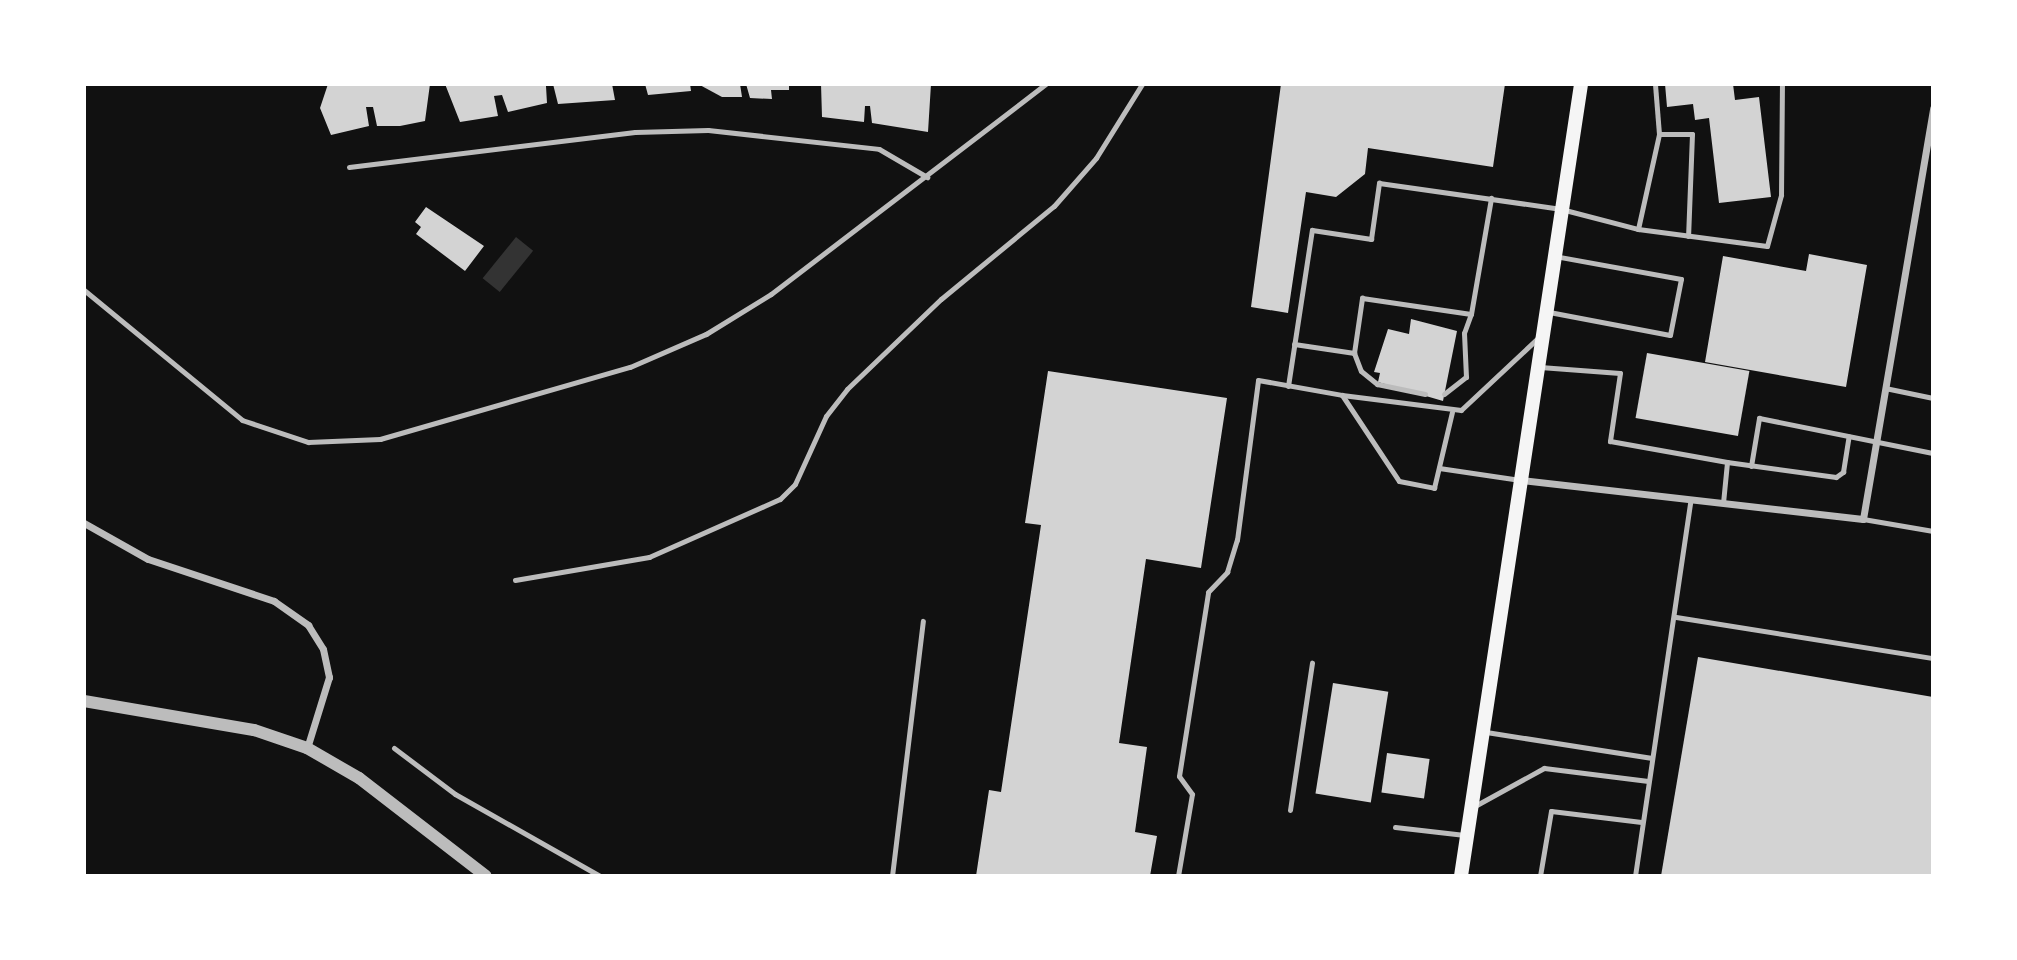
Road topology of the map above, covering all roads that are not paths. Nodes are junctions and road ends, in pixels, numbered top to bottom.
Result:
1 (1046, 84) edge
2 (1142, 84) edge
3 (1581, 84) edge
4 (1655, 84) edge
5 (1782, 84) edge
6 (1933, 108) edge
7 (1931, 132) edge
8 (1659, 134) junction
9 (349, 167) dead end
10 (926, 177) junction
11 (1492, 198) junction
12 (1561, 209) junction
13 (1638, 229) junction
14 (1688, 236) junction
15 (1554, 256) junction
16 (84, 290) edge
17 (1546, 311) junction
18 (1471, 314) junction
19 (1542, 334) junction
20 (1294, 344) junction
21 (1354, 353) junction
22 (1537, 367) junction
23 (1289, 386) junction
24 (1885, 388) junction
25 (1425, 394) dead end
26 (1444, 394) dead end
27 (1342, 395) junction
28 (1933, 398) edge
29 (1452, 412) junction
30 (1849, 436) junction
31 (1877, 440) junction
32 (1933, 453) edge
33 (1727, 462) junction
34 (1751, 466) junction
35 (1439, 468) junction
36 (1520, 480) junction
37 (1690, 499) junction
38 (1723, 503) junction
39 (1863, 519) junction
40 (84, 523) edge
41 (1933, 531) edge
42 (515, 580) dead end
43 (1676, 617) junction
44 (923, 621) dead end
45 (1933, 658) edge
46 (1312, 663) dead end
47 (84, 701) edge
48 (1482, 732) junction
49 (307, 748) junction
50 (394, 748) dead end
51 (1652, 758) junction
52 (1648, 781) junction
53 (1471, 808) junction
54 (1290, 810) dead end
55 (1641, 822) junction
56 (1395, 827) dead end
57 (1467, 836) junction
58 (486, 876) edge
59 (600, 876) edge
60 (892, 876) edge
61 (1178, 876) edge
62 (1461, 876) edge
63 (1540, 876) edge
64 (1635, 876) edge

1 - 10 lane
2 - 42 lane
3 - 12 main road
4 - 8 lane
5 - 14 lane
6 - 7 street
7 - 24 street
8 - 13 lane
8 - 14 lane
9 - 10 lane
10 - 16 lane
11 - 12 lane
11 - 18 lane
11 - 20 lane
12 - 13 lane
12 - 15 main road
13 - 14 lane
15 - 17 main road
15 - 17 lane
17 - 19 main road
18 - 21 lane
18 - 26 lane
19 - 22 main road
19 - 29 lane
20 - 21 lane
20 - 23 lane
21 - 25 lane
22 - 33 lane
22 - 36 main road
23 - 27 lane
23 - 61 lane
24 - 28 lane
24 - 31 street
27 - 29 lane
27 - 35 lane
29 - 35 lane
30 - 31 lane
30 - 34 lane
30 - 34 lane
31 - 32 lane
31 - 39 street
33 - 34 lane
33 - 38 lane
35 - 36 lane
36 - 37 street
36 - 48 main road
37 - 38 street
37 - 43 lane
38 - 39 street
39 - 41 lane
40 - 49 street
43 - 45 lane
43 - 51 lane
44 - 60 lane
46 - 54 lane
47 - 49 street
48 - 51 lane
48 - 53 main road
49 - 58 street
50 - 59 lane
51 - 52 lane
52 - 53 lane
52 - 55 lane
53 - 57 main road
55 - 63 lane
55 - 64 lane
56 - 57 lane
57 - 62 main road

